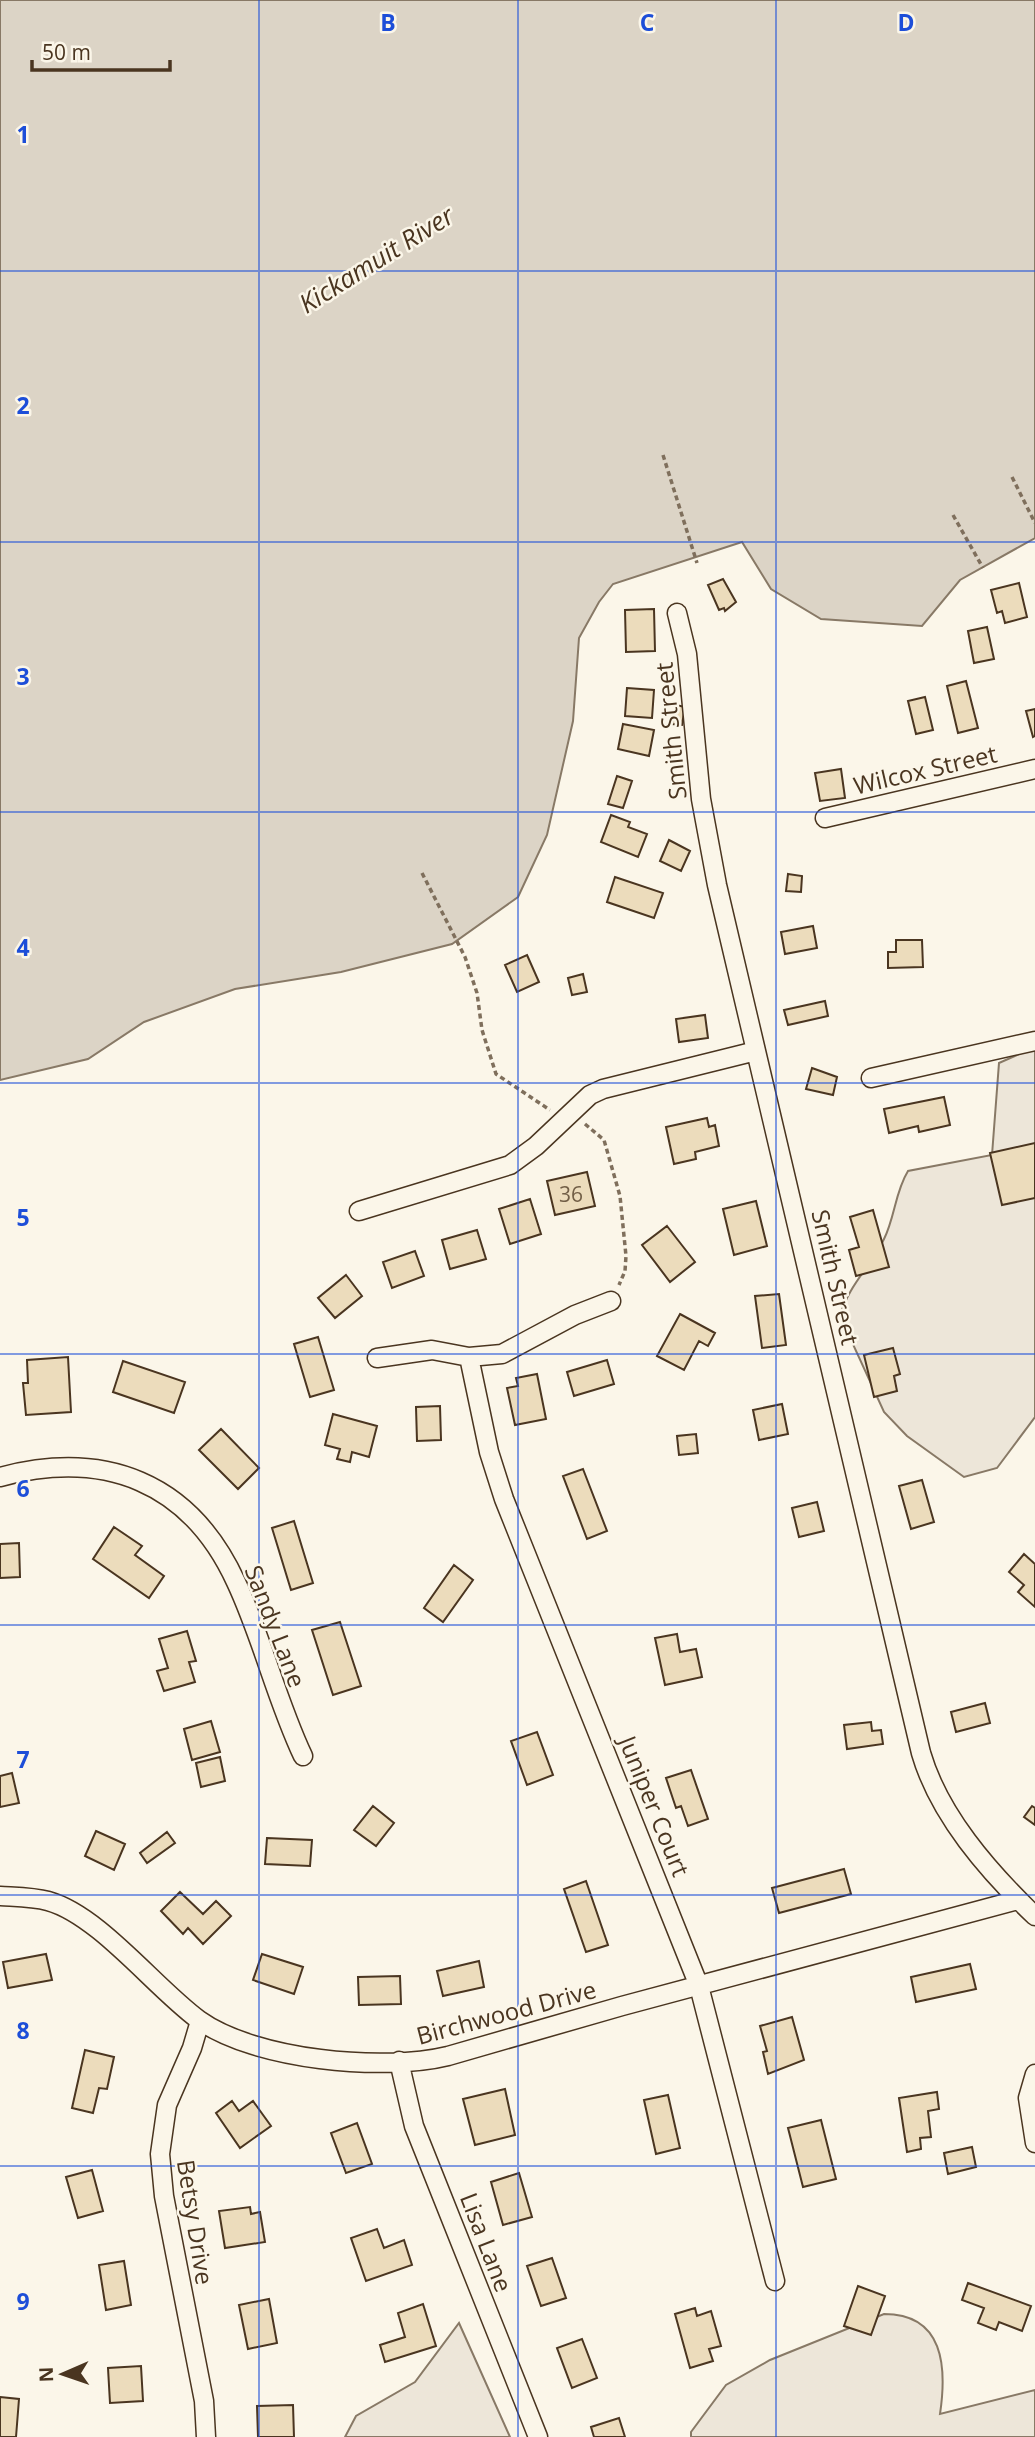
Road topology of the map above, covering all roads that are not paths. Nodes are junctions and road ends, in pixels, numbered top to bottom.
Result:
1 (677, 613) dead end
2 (1035, 769) edge
3 (825, 818) dead end
4 (1035, 1041) edge
5 (755, 1051) junction
6 (871, 1078) dead end
7 (359, 1211) dead end
8 (611, 1301) dead end
9 (469, 1357) junction
10 (377, 1358) dead end
11 (0, 1477) edge
12 (303, 1756) dead end
13 (0, 1896) edge
14 (1018, 1900) junction
15 (1035, 1916) edge
16 (699, 1986) junction
17 (200, 2021) junction
18 (399, 2062) junction
19 (1035, 2074) edge
20 (1035, 2143) edge
21 (775, 2281) dead end
22 (206, 2437) edge
23 (538, 2437) edge

1 - 5 street, Smith Street
2 - 3 street, Wilcox Street
4 - 6 street
5 - 7 street
5 - 14 street, Smith Street
8 - 9 street
9 - 10 street
9 - 16 street, Juniper Court
11 - 12 street, Sandy Lane
13 - 17 street, Birchwood Drive
14 - 15 street, Smith Street
14 - 16 street, Birchwood Drive
16 - 18 street, Birchwood Drive
16 - 21 street, Juniper Court
17 - 18 street, Birchwood Drive
17 - 22 street, Betsy Drive
18 - 23 street, Lisa Lane
19 - 20 street

